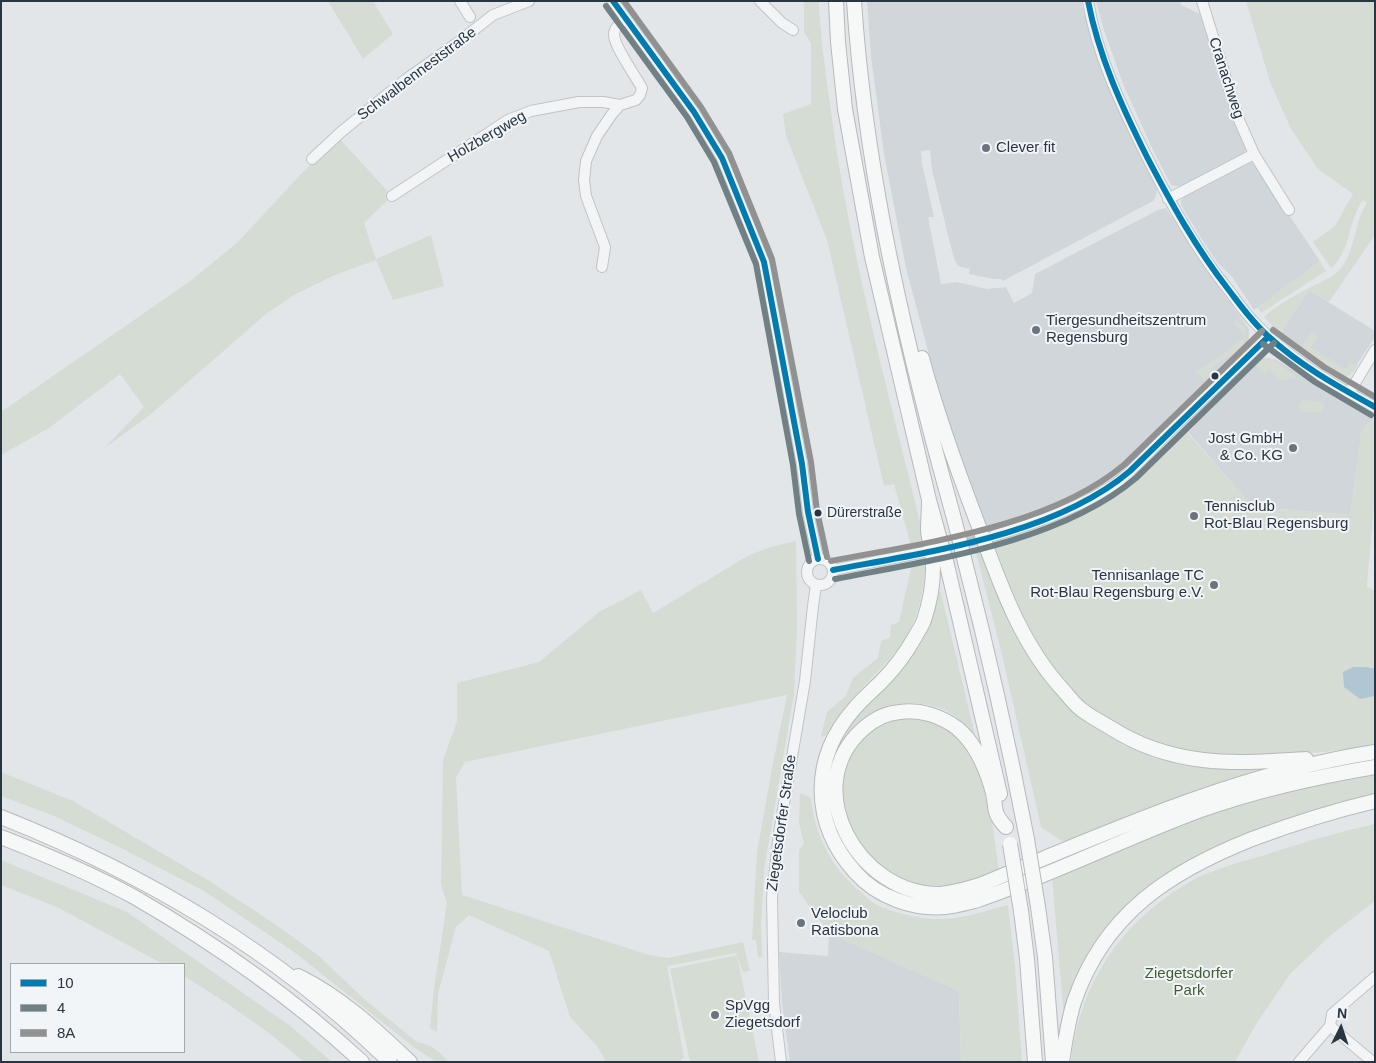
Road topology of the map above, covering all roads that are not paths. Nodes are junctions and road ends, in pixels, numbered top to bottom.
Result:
1 (460, 1) edge
2 (529, 1) edge
3 (613, 1) edge
4 (760, 1) edge
5 (836, 1) edge
6 (854, 1) edge
7 (1088, 1) edge
8 (1202, 1) edge
9 (470, 17) dead end
10 (625, 20) junction
11 (793, 30) dead end
12 (620, 105) junction
13 (1254, 154) junction
14 (312, 159) dead end
15 (392, 196) dead end
16 (1168, 199) junction
17 (1290, 210) dead end
18 (602, 267) dead end
19 (899, 300) junction
20 (1268, 337) junction
21 (1375, 350) edge
22 (1349, 393) junction
23 (1375, 407) edge
24 (929, 500) junction
25 (993, 536) tunnel mouth
26 (924, 552) dead end
27 (818, 559) junction
28 (832, 570) junction
29 (816, 584) junction
30 (1375, 752) edge
31 (1348, 756) junction
32 (1375, 768) edge
33 (1375, 801) edge
34 (1, 817) edge
35 (1006, 827) junction
36 (1, 837) edge
37 (275, 965) junction
38 (1375, 977) edge
39 (1330, 1026) junction
40 (395, 1048) junction
41 (362, 1062) edge
42 (390, 1062) edge
43 (410, 1062) edge
44 (415, 1062) edge
45 (781, 1062) edge
46 (1035, 1062) edge
47 (1053, 1062) edge
48 (1062, 1062) edge
49 (1298, 1062) edge
50 (1373, 1062) edge

1 - 9 street
2 - 14 street, Schwalbenneststraße
3 - 10 street
4 - 11 street
5 - 24 highway
6 - 19 highway
7 - 16 street
8 - 13 street, Cranachweg
10 - 12 street
10 - 27 street
12 - 15 street, Holzbergweg
12 - 18 street
13 - 16 street
13 - 17 street, Cranachweg
16 - 20 street
19 - 31 highway
19 - 47 highway, bridge
20 - 22 street
20 - 25 street
21 - 22 street
22 - 23 street
24 - 32 highway
24 - 35 highway
26 - 28 street
27 - 28 street
27 - 29 street
28 - 29 street
29 - 45 street, Ziegetsdorfer Straße
30 - 31 highway
31 - 35 highway
33 - 48 highway
34 - 37 highway
35 - 46 highway, bridge
36 - 41 highway
37 - 40 highway
37 - 42 highway
38 - 39 street
39 - 49 street
39 - 50 street
40 - 43 highway
40 - 44 highway

